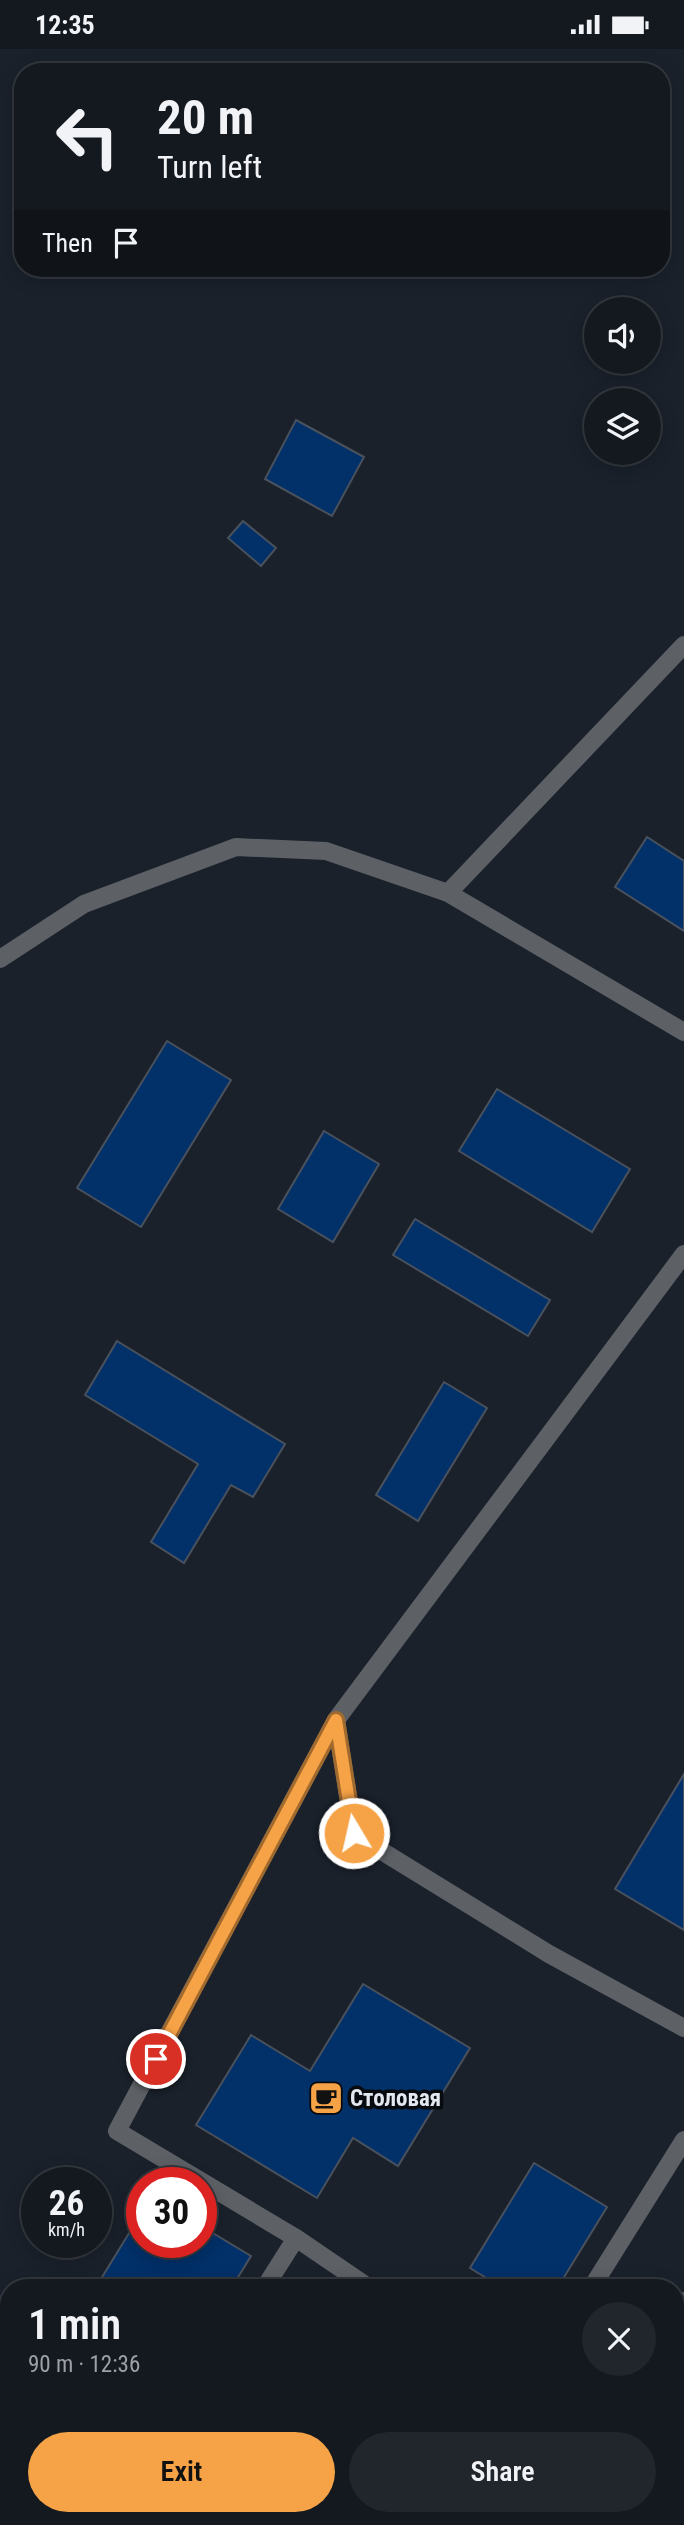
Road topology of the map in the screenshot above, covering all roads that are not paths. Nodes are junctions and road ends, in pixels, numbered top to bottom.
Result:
1 (684, 645) edge
2 (448, 893) junction
3 (0, 959) edge
4 (684, 1032) edge
5 (684, 1254) edge
6 (336, 1720) junction
7 (684, 2028) edge
8 (684, 2140) edge
9 (296, 2238) junction
10 (270, 2279) edge
11 (356, 2279) edge
12 (597, 2279) edge

1 - 2 street
2 - 3 street
2 - 4 street
5 - 6 street
6 - 7 street
6 - 9 street
8 - 12 street
9 - 10 street
9 - 11 street

